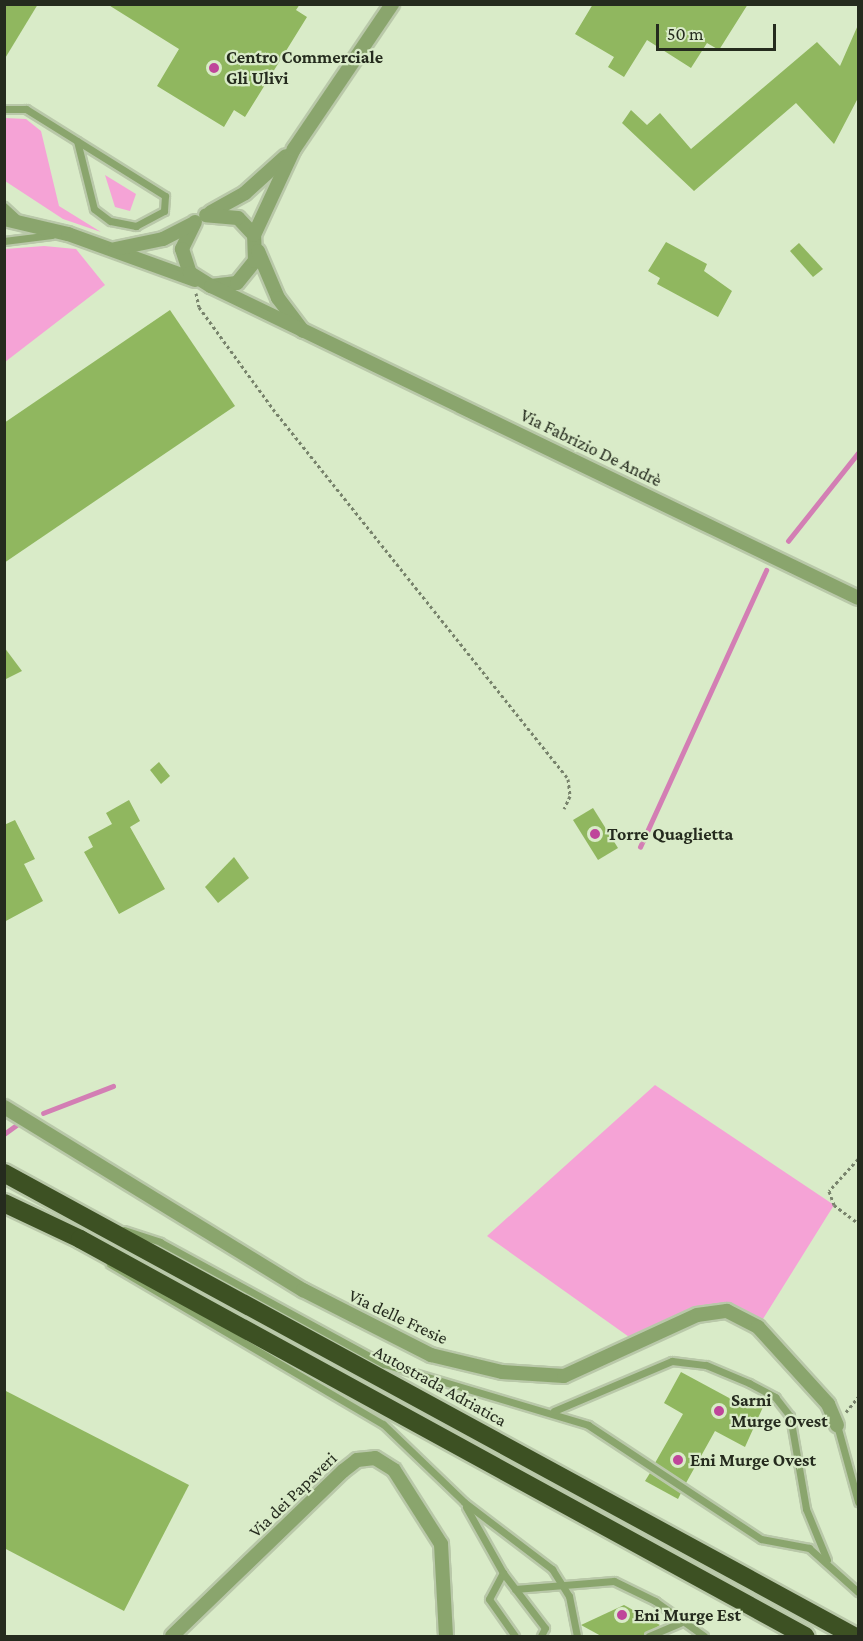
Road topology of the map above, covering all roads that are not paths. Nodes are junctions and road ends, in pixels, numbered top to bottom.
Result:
1 (392, 4) edge
2 (4, 109) edge
3 (77, 141) junction
4 (294, 149) junction
5 (4, 206) edge
6 (12, 219) edge
7 (200, 219) junction
8 (69, 234) junction
9 (4, 241) edge
10 (256, 242) junction
11 (115, 249) junction
12 (206, 284) junction
13 (306, 335) junction
14 (858, 598) edge
15 (4, 1107) edge
16 (4, 1173) edge
17 (4, 1203) edge
18 (90, 1218) junction
19 (80, 1239) junction
20 (554, 1411) junction
21 (837, 1425) joint
22 (464, 1502) junction
23 (858, 1502) edge
24 (829, 1562) junction
25 (503, 1573) junction
26 (562, 1582) junction
27 (515, 1589) junction
28 (858, 1592) edge
29 (680, 1623) junction
30 (172, 1636) edge
31 (446, 1636) edge
32 (515, 1636) edge
33 (541, 1636) edge
34 (578, 1636) edge
35 (649, 1636) edge
36 (705, 1636) edge
37 (805, 1636) edge
38 (854, 1636) edge

1 - 4 street
2 - 3 lane
3 - 3 lane
4 - 7 street
4 - 10 street
5 - 6 lane
6 - 8 street, Via Fabrizio De Andrè
7 - 10 street
7 - 11 street
7 - 12 street
8 - 9 lane
8 - 11 street, Via Fabrizio De Andrè
10 - 12 street
10 - 13 street
11 - 12 street, Via Fabrizio De Andrè
12 - 13 street, Via Fabrizio De Andrè
13 - 14 street, Via Fabrizio De Andrè
15 - 21 street, Via delle Fresie
16 - 18 highway, Autostrada Adriatica
17 - 19 highway
18 - 20 lane
18 - 38 highway, Autostrada Adriatica
19 - 22 lane
19 - 37 highway
20 - 24 lane
20 - 24 lane
21 - 23 lane
22 - 25 lane
22 - 26 lane
24 - 28 lane
25 - 27 lane
25 - 32 lane
26 - 27 lane
26 - 29 lane
26 - 34 lane
27 - 33 lane
29 - 35 lane
29 - 36 lane
30 - 31 street, Via dei Papaveri

